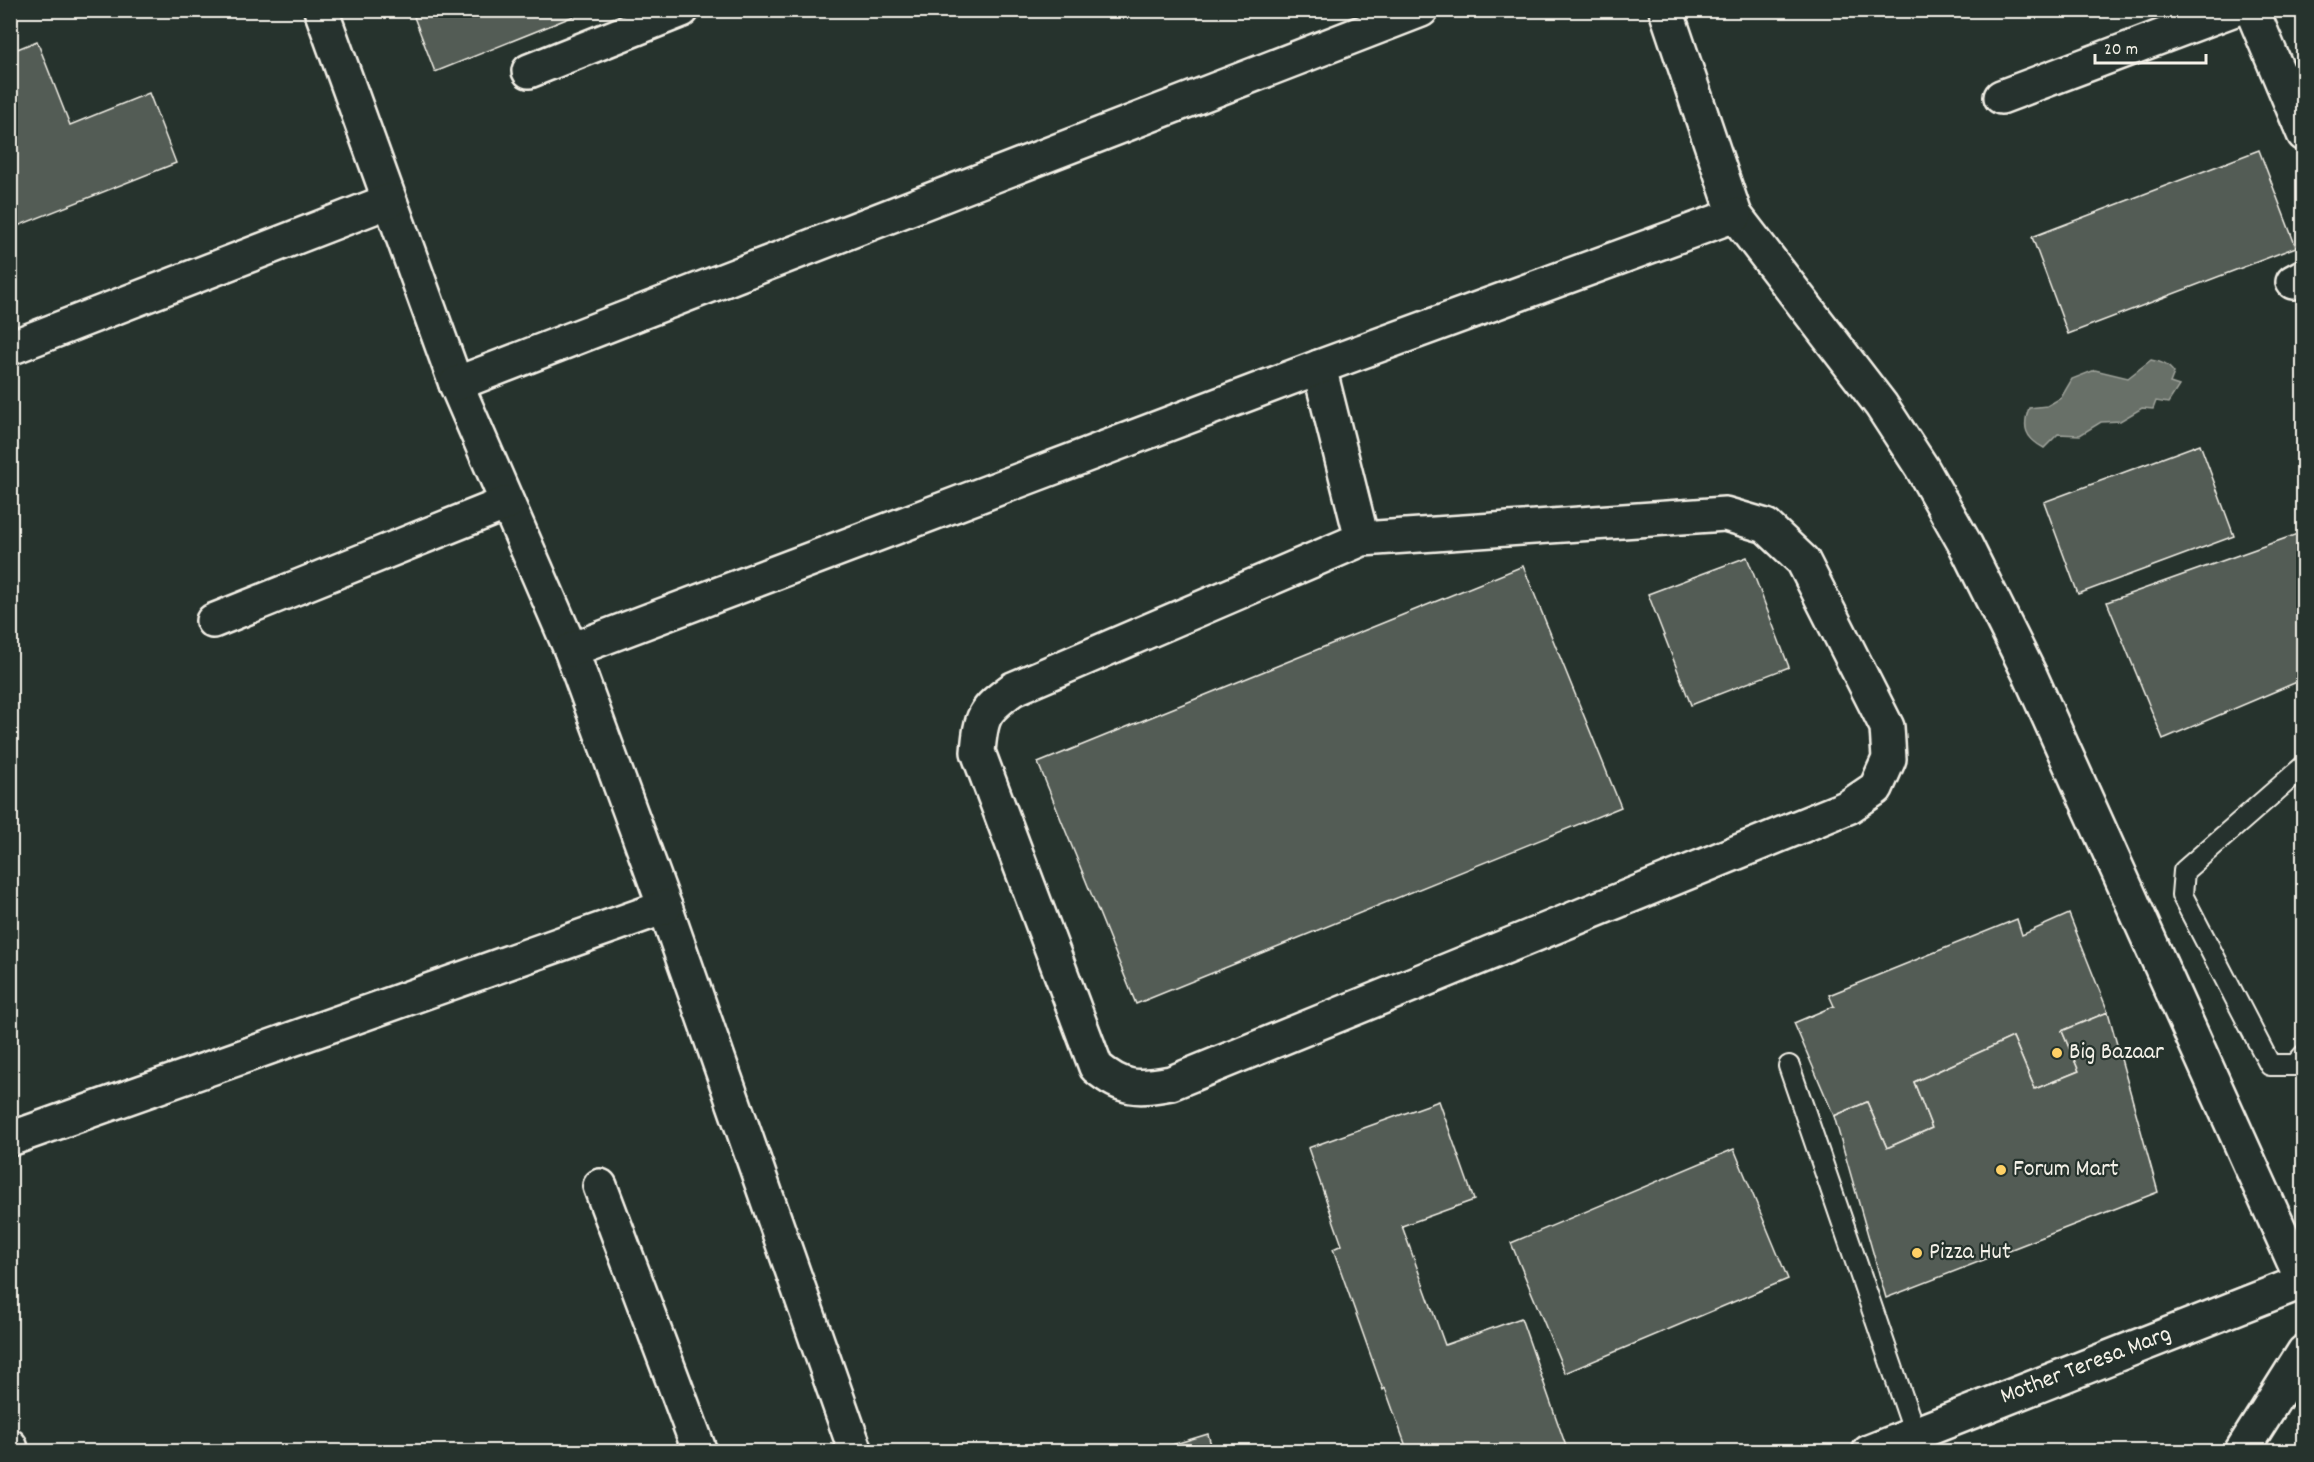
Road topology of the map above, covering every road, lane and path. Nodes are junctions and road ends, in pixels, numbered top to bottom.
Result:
1 (321, 10) edge
2 (682, 10) edge
3 (1421, 10) edge
4 (1666, 10) edge
5 (2232, 10) edge
6 (2252, 10) edge
7 (530, 71) dead end
8 (2001, 97) dead end
9 (2304, 134) edge
10 (389, 201) junction
11 (1735, 215) junction
12 (10, 348) edge
13 (1319, 367) junction
14 (456, 384) junction
15 (507, 503) junction
16 (1362, 539) junction
17 (213, 621) dead end
18 (572, 650) junction
19 (2304, 766) edge
20 (665, 907) junction
21 (2304, 1055) edge
22 (1789, 1066) dead end
23 (10, 1139) edge
24 (600, 1186) dead end
25 (2303, 1282) edge
26 (2304, 1352) edge
27 (1915, 1434) junction
28 (10, 1446) edge
29 (12, 1452) edge
30 (700, 1452) edge
31 (856, 1452) edge
32 (1869, 1452) edge
33 (2241, 1452) edge

1 - 10 street
2 - 7 street
3 - 14 street
4 - 11 street
5 - 8 street
6 - 9 street
10 - 12 street
10 - 14 street
11 - 13 street
11 - 25 street
13 - 16 street
13 - 18 street
14 - 15 street
15 - 17 street
15 - 18 street
16 - 16 street
18 - 20 street
19 - 21 lane
20 - 23 street
20 - 31 street
22 - 27 lane
24 - 30 street
25 - 27 street, Mother Teresa Marg
26 - 33 street
27 - 32 street, Mother Teresa Marg
28 - 29 street

